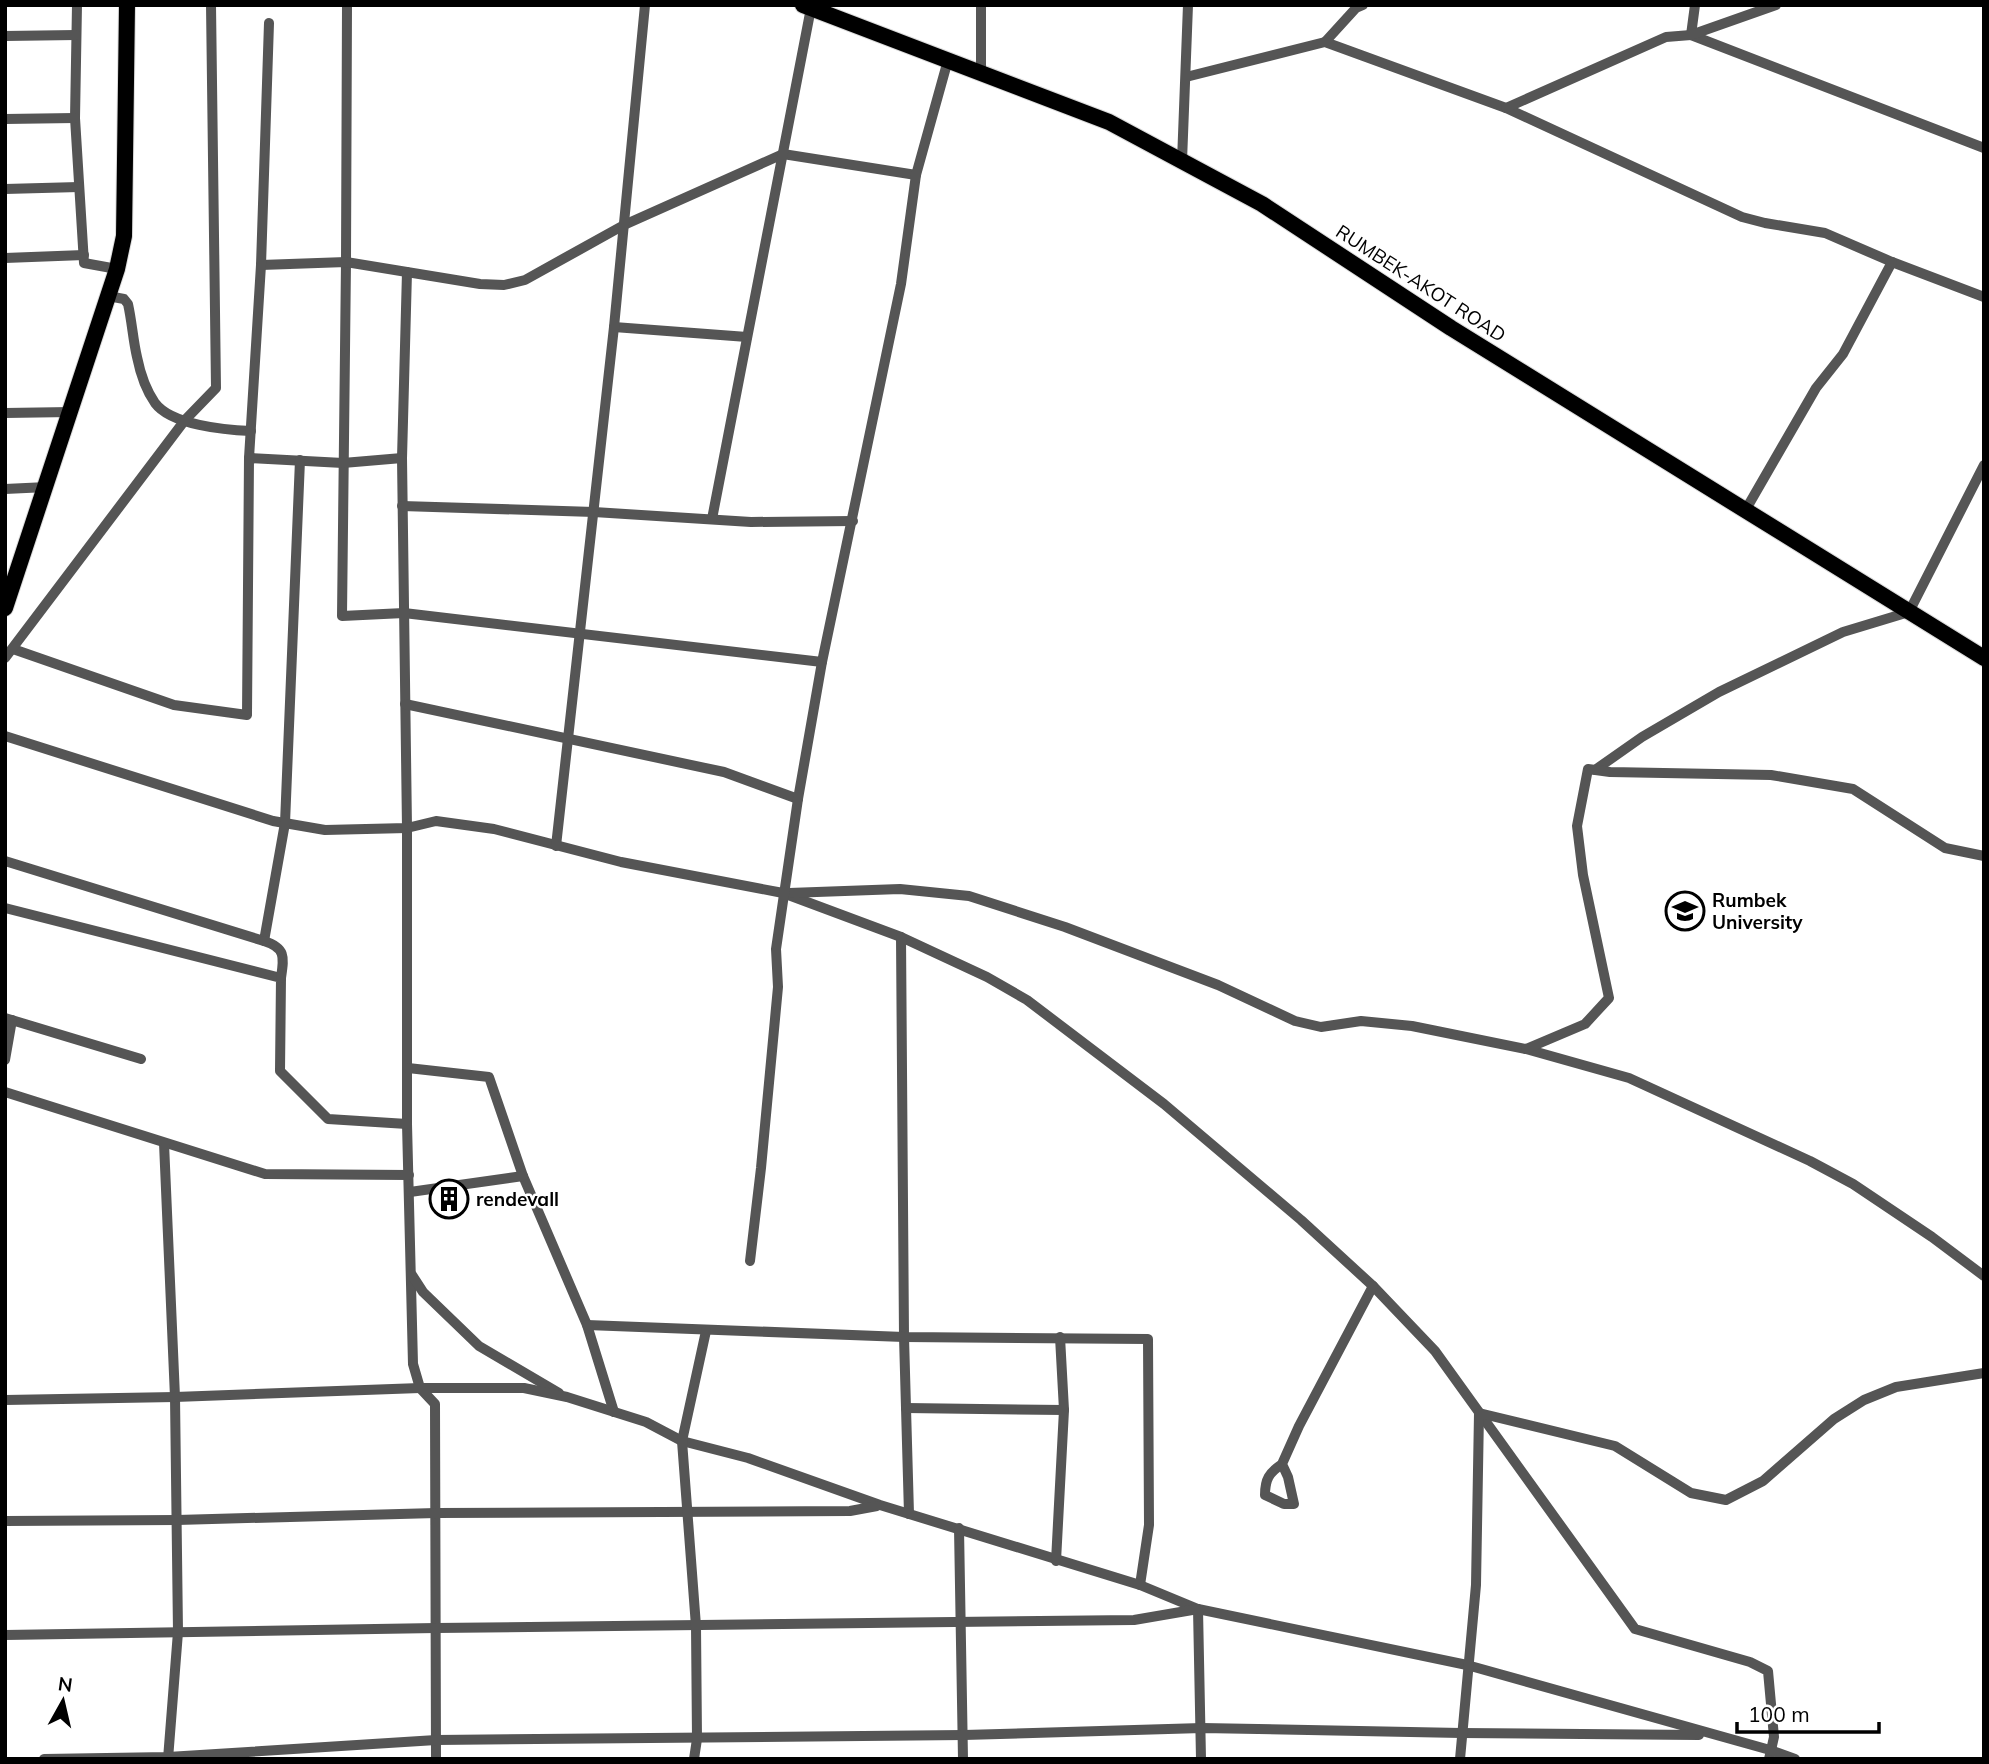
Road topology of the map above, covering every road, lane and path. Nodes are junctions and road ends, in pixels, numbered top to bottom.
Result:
1 (77, 5) edge
2 (127, 5) edge
3 (211, 5) edge
4 (347, 5) edge
5 (645, 5) edge
6 (981, 5) edge
7 (1188, 5) edge
8 (1363, 5) edge
9 (1695, 5) edge
10 (1776, 5) edge
11 (807, 7) edge
12 (269, 23) dead end
13 (1690, 35) junction
14 (5, 36) edge
15 (76, 36) junction
16 (1325, 42) junction
17 (948, 61) junction
18 (981, 73) junction
19 (1186, 76) junction
20 (1506, 108) junction
21 (5, 118) edge
22 (75, 118) junction
23 (1984, 148) edge
24 (783, 154) junction
25 (1182, 161) junction
26 (916, 175) junction
27 (79, 187) junction
28 (5, 189) edge
29 (624, 225) junction
30 (84, 255) junction
31 (5, 258) edge
32 (346, 262) junction
33 (1892, 262) junction
34 (261, 265) junction
35 (117, 269) junction
36 (407, 272) junction
37 (108, 296) junction
38 (1984, 297) edge
39 (614, 327) junction
40 (747, 337) junction
41 (71, 412) junction
42 (5, 413) edge
43 (185, 420) junction
44 (251, 431) junction
45 (249, 458) junction
46 (402, 458) junction
47 (300, 460) junction
48 (343, 463) junction
49 (1984, 465) edge
50 (47, 488) junction
51 (5, 489) edge
52 (402, 506) junction
53 (1745, 511) junction
54 (594, 512) junction
55 (712, 519) junction
56 (853, 521) junction
57 (12, 567) edge
58 (5, 608) edge
59 (1909, 612) junction
60 (404, 613) junction
61 (581, 632) junction
62 (9, 654) edge
63 (1984, 658) edge
64 (822, 662) junction
65 (405, 704) junction
66 (5, 736) edge
67 (569, 738) junction
68 (1595, 770) junction
69 (798, 799) junction
70 (285, 823) junction
71 (407, 828) junction
72 (556, 846) junction
73 (1984, 856) edge
74 (5, 860) edge
75 (783, 893) junction
76 (5, 908) edge
77 (901, 937) junction
78 (264, 941) junction
79 (281, 978) junction
80 (9, 1019) edge
81 (1526, 1049) junction
82 (141, 1059) dead end
83 (5, 1060) edge
84 (408, 1068) junction
85 (5, 1092) edge
86 (407, 1124) junction
87 (164, 1143) junction
88 (409, 1175) junction
89 (523, 1176) junction
90 (410, 1192) junction
91 (750, 1261) dead end
92 (411, 1273) junction
93 (1984, 1276) edge
94 (1373, 1286) junction
95 (587, 1325) junction
96 (706, 1331) junction
97 (904, 1337) junction
98 (1060, 1337) junction
99 (1984, 1373) edge
100 (420, 1388) junction
101 (175, 1397) junction
102 (566, 1398) junction
103 (5, 1400) edge
104 (906, 1408) junction
105 (1064, 1410) junction
106 (614, 1412) junction
107 (1479, 1413) junction
108 (682, 1441) junction
109 (1282, 1464) dead end
110 (880, 1505) junction
111 (687, 1511) junction
112 (436, 1513) junction
113 (909, 1514) junction
114 (177, 1520) junction
115 (5, 1521) edge
116 (959, 1528) junction
117 (1056, 1561) junction
118 (1140, 1585) junction
119 (1198, 1609) junction
120 (962, 1623) junction
121 (696, 1626) junction
122 (436, 1628) junction
123 (178, 1632) junction
124 (5, 1635) edge
125 (1468, 1665) junction
126 (1202, 1728) junction
127 (1461, 1734) junction
128 (964, 1735) junction
129 (1712, 1735) junction
130 (697, 1739) junction
131 (436, 1740) junction
132 (1769, 1754) edge
133 (168, 1758) edge
134 (44, 1759) edge
135 (436, 1759) edge
136 (694, 1759) edge
137 (962, 1759) edge
138 (1201, 1759) edge
139 (1460, 1759) edge
140 (1795, 1759) edge

1 - 15 street
2 - 35 main road
3 - 43 street
4 - 32 street
5 - 29 street
6 - 18 street
7 - 19 street
8 - 16 street
9 - 13 street
10 - 13 street
11 - 17 main road, RUMBEK-AKOT ROAD
11 - 24 street
12 - 34 street
13 - 20 street
13 - 23 street
14 - 15 street
15 - 22 street
16 - 19 street
16 - 20 street
17 - 18 main road, RUMBEK-AKOT ROAD
17 - 26 street
18 - 25 main road, RUMBEK-AKOT ROAD
19 - 25 street
20 - 33 street
21 - 22 street
22 - 27 street
24 - 26 street
24 - 29 street
24 - 40 street
25 - 53 main road, RUMBEK-AKOT ROAD
26 - 56 street
27 - 28 street
27 - 30 street
29 - 36 street
29 - 39 street
30 - 31 street
30 - 35 street
32 - 34 street
32 - 36 street
32 - 48 street
33 - 38 street
33 - 53 street
34 - 44 street
35 - 37 main road
36 - 46 street
37 - 41 main road
37 - 43 street
39 - 40 street
39 - 54 street
40 - 55 street
41 - 42 street
41 - 50 main road
43 - 44 street
43 - 62 street
44 - 45 street
45 - 47 street
45 - 62 street
46 - 48 street
46 - 52 street
47 - 48 street
47 - 70 street
48 - 60 street
49 - 59 street
50 - 51 street
50 - 57 main road
52 - 54 street
52 - 60 street
53 - 59 main road, RUMBEK-AKOT ROAD
54 - 55 street
54 - 61 street
55 - 56 street
56 - 64 street
57 - 58 main road
59 - 63 main road, RUMBEK-AKOT ROAD
59 - 68 street
60 - 61 street
60 - 65 street
61 - 64 street
61 - 67 street
64 - 69 street
65 - 67 street
65 - 71 street
66 - 70 street
67 - 69 street
67 - 72 street
68 - 73 street
68 - 81 street
69 - 75 street
70 - 71 street
70 - 78 street
71 - 72 street
71 - 84 street
72 - 75 street
74 - 78 street
75 - 77 street
75 - 81 street
75 - 91 street
76 - 79 street
77 - 94 street
77 - 97 street
78 - 79 street
79 - 86 street
80 - 82 street
80 - 83 street
81 - 93 street
84 - 86 street
84 - 89 street
85 - 87 street
86 - 88 street
87 - 88 street
87 - 101 street
88 - 90 street
89 - 90 street
89 - 95 street
90 - 92 street
92 - 100 street
92 - 102 street
94 - 107 street
94 - 109 street
95 - 96 street
95 - 106 street
96 - 97 street
96 - 108 street
97 - 98 street
97 - 104 street
98 - 105 street
98 - 118 street
99 - 107 street
100 - 101 street
100 - 102 street
100 - 112 street
101 - 103 street
101 - 114 street
102 - 106 street
104 - 105 street
104 - 113 street
105 - 117 street
106 - 108 street
107 - 125 street
107 - 132 street
108 - 110 street
108 - 111 street
110 - 111 street
110 - 113 street
111 - 112 street
111 - 121 street
112 - 114 street
112 - 122 street
113 - 116 street
114 - 115 street
114 - 123 street
116 - 117 street
116 - 120 street
117 - 118 street
118 - 119 street
119 - 120 street
119 - 125 street
119 - 126 street
120 - 121 street
120 - 128 street
121 - 122 street
121 - 130 street
122 - 123 street
122 - 131 street
123 - 124 street
123 - 133 street
125 - 127 street
125 - 129 street
126 - 127 street
126 - 128 street
126 - 138 street
127 - 129 street
127 - 139 street
128 - 130 street
128 - 137 street
129 - 132 street
130 - 131 street
130 - 136 street
131 - 133 street
131 - 135 street
132 - 140 street
133 - 134 street

